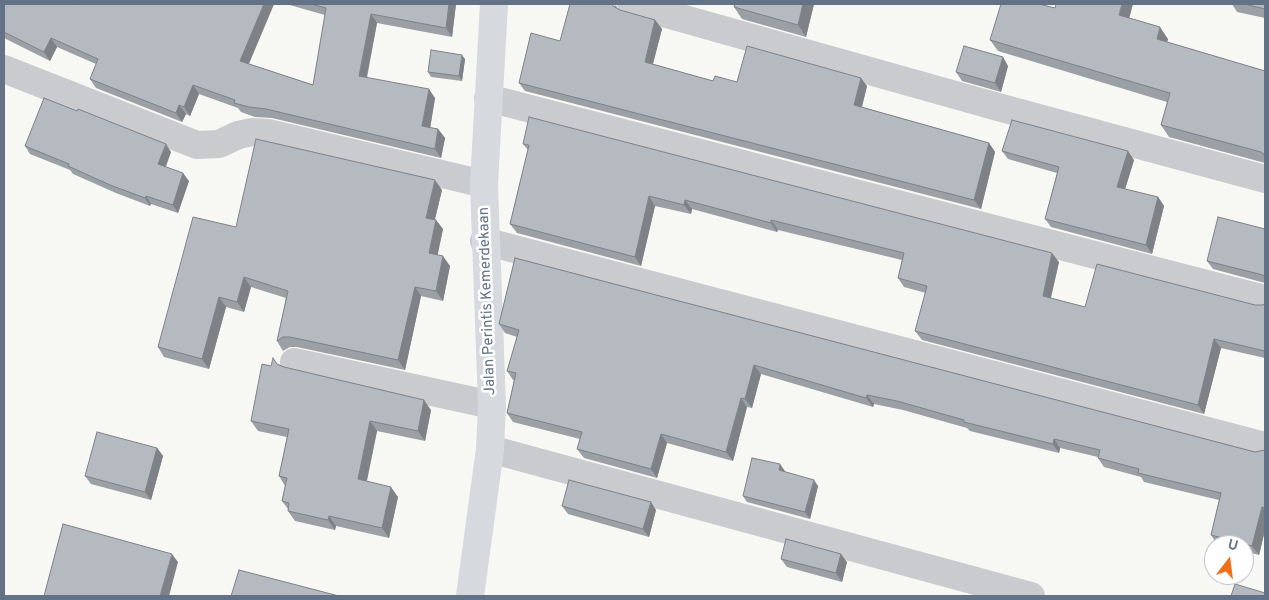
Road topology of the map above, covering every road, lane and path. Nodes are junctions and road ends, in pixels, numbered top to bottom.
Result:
1 (494, 4) edge
2 (631, 4) edge
3 (4, 69) edge
4 (488, 98) junction
5 (1265, 178) edge
6 (484, 184) junction
7 (484, 241) junction
8 (1265, 299) edge
9 (294, 362) dead end
10 (492, 405) junction
11 (1265, 446) edge
12 (490, 449) junction
13 (470, 596) edge
14 (1031, 596) edge

1 - 4 street, Jalan Perintis Kemerdekaan
2 - 5 street
3 - 6 street
4 - 6 street, Jalan Perintis Kemerdekaan
4 - 8 street
6 - 7 street, Jalan Perintis Kemerdekaan
7 - 10 street, Jalan Perintis Kemerdekaan
7 - 11 street
9 - 10 street
10 - 12 street, Jalan Perintis Kemerdekaan
12 - 13 street, Jalan Perintis Kemerdekaan
12 - 14 street

